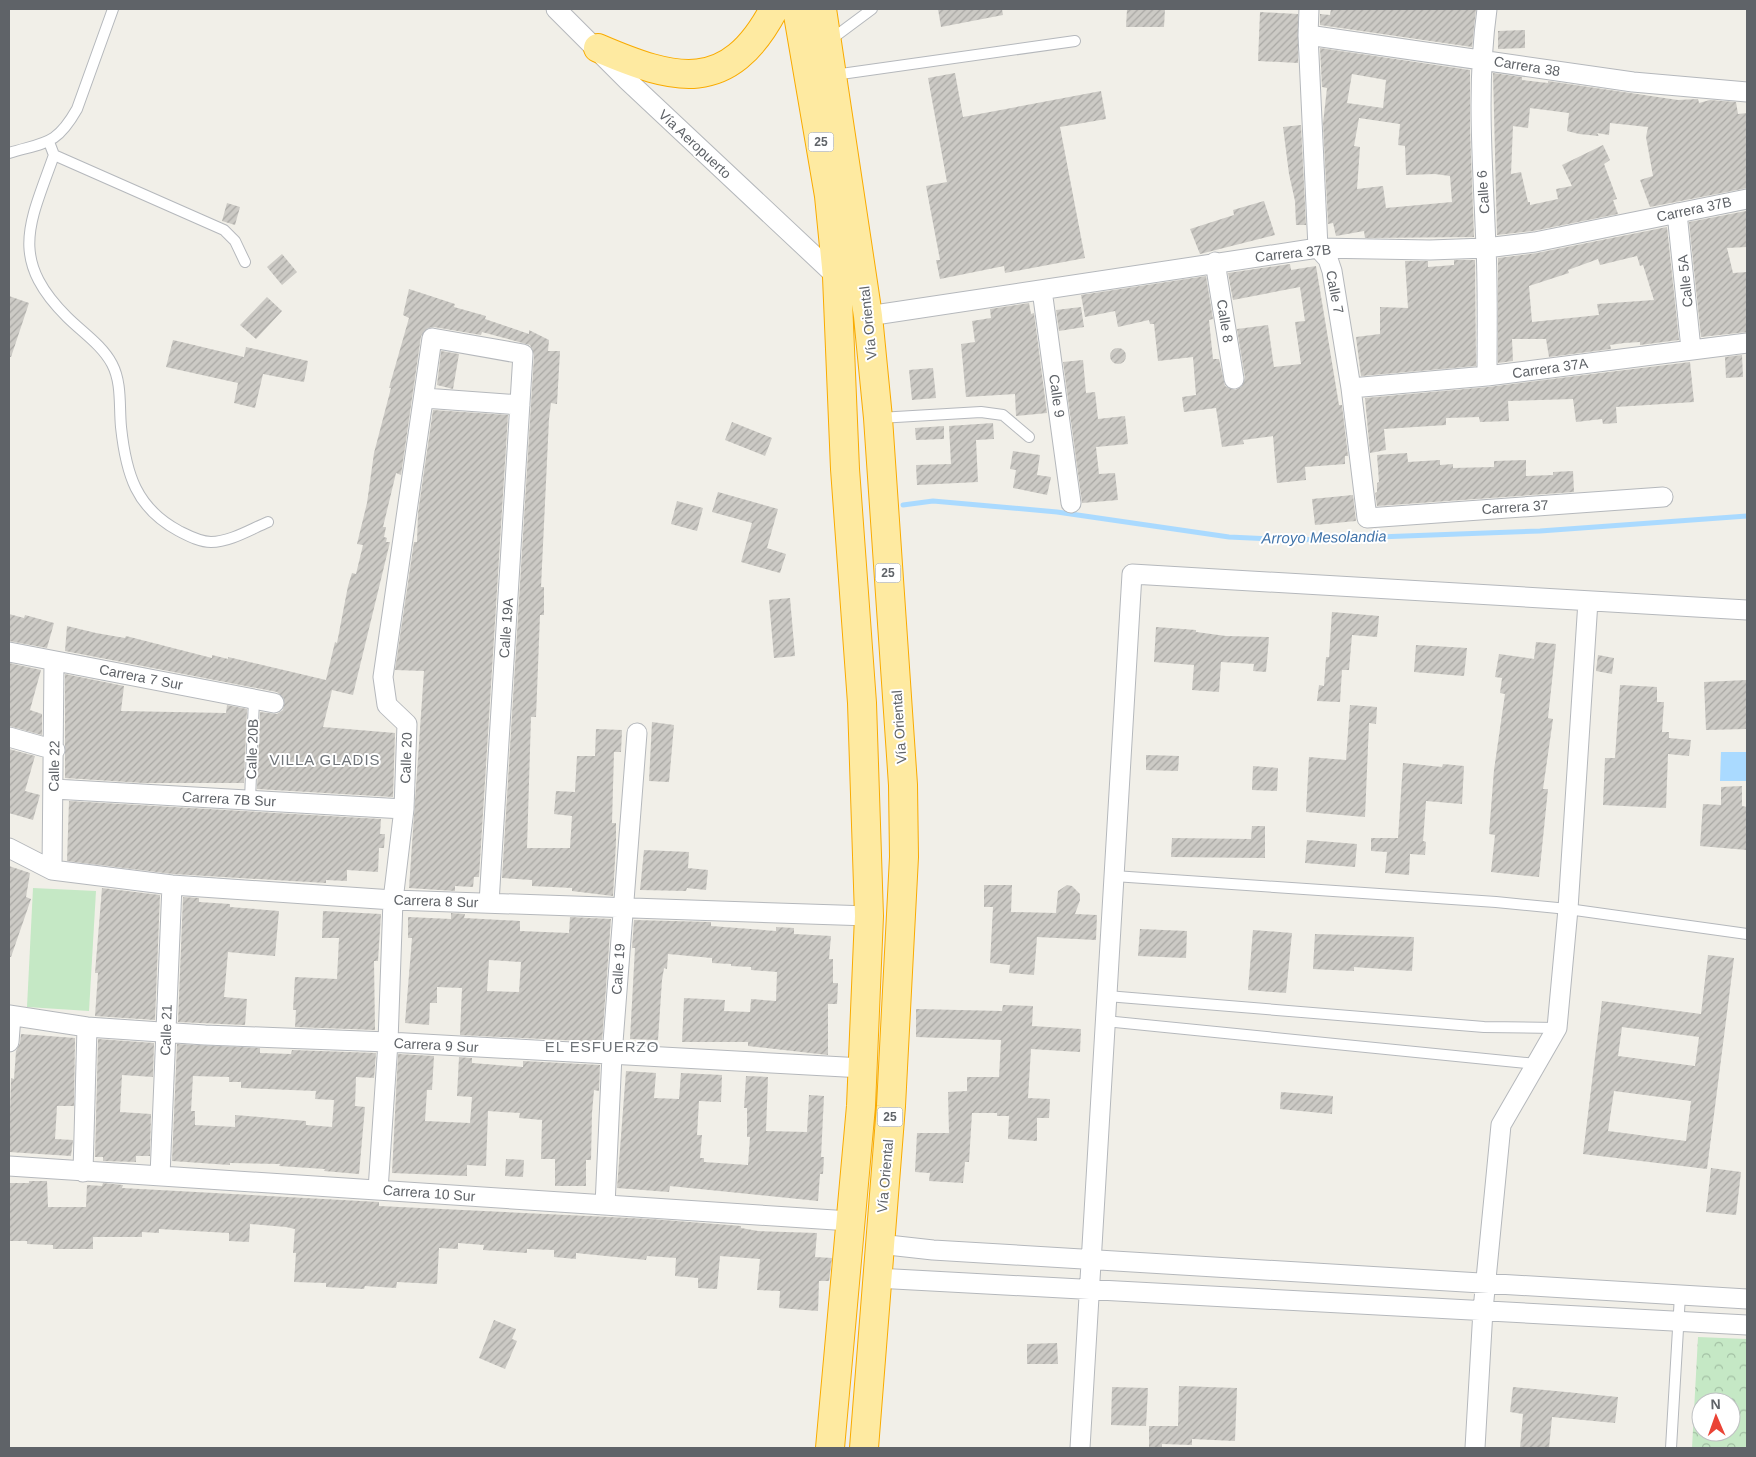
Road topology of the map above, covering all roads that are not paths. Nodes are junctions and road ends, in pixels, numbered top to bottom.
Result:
1 (113, 9) edge
2 (556, 9) edge
3 (774, 9) edge
4 (797, 9) edge
5 (822, 9) edge
6 (872, 9) edge
7 (1309, 9) edge
8 (1487, 9) edge
9 (1308, 35) junction
10 (828, 41) junction
11 (1076, 41) dead end
12 (598, 48) junction
13 (1481, 59) junction
14 (832, 75) junction
15 (1747, 92) edge
16 (49, 142) junction
17 (9, 153) edge
18 (54, 155) junction
19 (1747, 198) edge
20 (1678, 213) junction
21 (1318, 248) junction
22 (1486, 248) junction
23 (245, 262) dead end
24 (1216, 262) junction
25 (837, 277) junction
26 (1042, 290) junction
27 (868, 316) junction
28 (1747, 343) edge
29 (1691, 349) junction
30 (523, 354) joint
31 (1487, 376) junction
32 (1234, 379) dead end
33 (1351, 388) junction
34 (424, 398) junction
35 (520, 405) junction
36 (878, 418) junction
37 (1030, 438) dead end
38 (1663, 497) dead end
39 (1071, 502) dead end
40 (1367, 518) joint
41 (268, 522) dead end
42 (1588, 601) junction
43 (1747, 610) edge
44 (9, 652) edge
45 (54, 661) junction
46 (254, 699) junction
47 (274, 703) dead end
48 (637, 733) dead end
49 (9, 737) edge
50 (55, 750) junction
51 (54, 789) junction
52 (250, 800) junction
53 (404, 808) junction
54 (9, 848) edge
55 (52, 870) junction
56 (1114, 876) junction
57 (172, 884) junction
58 (393, 900) junction
59 (489, 903) junction
60 (623, 907) junction
61 (1568, 908) junction
62 (870, 916) junction
63 (1747, 934) edge
64 (1107, 996) junction
65 (10, 1016) edge
66 (1105, 1022) junction
67 (87, 1026) junction
68 (1557, 1028) junction
69 (166, 1032) junction
70 (9, 1042) edge
71 (388, 1042) junction
72 (612, 1054) junction
73 (1537, 1064) junction
74 (863, 1068) junction
75 (9, 1166) edge
76 (83, 1172) junction
77 (160, 1176) junction
78 (378, 1190) junction
79 (605, 1205) junction
80 (850, 1221) junction
81 (879, 1244) junction
82 (1091, 1259) junction
83 (876, 1278) junction
84 (1487, 1284) junction
85 (1090, 1289) junction
86 (1680, 1295) junction
87 (1747, 1299) edge
88 (1483, 1310) junction
89 (1678, 1321) junction
90 (1747, 1325) edge
91 (830, 1448) edge
92 (864, 1448) edge
93 (1080, 1448) edge
94 (1475, 1448) edge
95 (1671, 1448) edge

1 - 16 lane
2 - 12 street, Vía Aeropuerto
3 - 12 highway
4 - 25 highway, Vía Oriental / 25
5 - 10 highway, Vía Oriental / 25
6 - 10 lane
7 - 9 street, Calle 7
8 - 13 street, Calle 6
9 - 13 street, Carrera 38
9 - 21 street, Calle 7
10 - 14 highway, Vía Oriental / 25
11 - 14 lane
12 - 25 street, Vía Aeropuerto
13 - 15 street, Carrera 38
13 - 22 street, Calle 6
14 - 27 highway, Vía Oriental / 25
16 - 17 lane
16 - 18 lane
18 - 23 lane
18 - 41 lane
19 - 20 street, Carrera 37B
20 - 22 street, Carrera 37B
20 - 29 street, Calle 5A
21 - 22 street, Carrera 37B
21 - 24 street, Carrera 37B
21 - 33 street, Calle 7
22 - 31 street, Calle 6
24 - 26 street, Carrera 37B
24 - 32 street, Calle 8
25 - 62 highway, Vía Oriental / 25
26 - 27 street, Carrera 37B
26 - 39 street, Calle 9
27 - 36 highway, Vía Oriental / 25
28 - 29 street, Carrera 37A
29 - 31 street, Carrera 37A
30 - 34 street, Calle 20
30 - 35 street, Calle 19A
31 - 33 street, Carrera 37A
33 - 40 street, Calle 7
34 - 35 street
34 - 53 street, Calle 20
35 - 59 street, Calle 19A
36 - 37 lane
36 - 81 highway, Vía Oriental / 25
38 - 40 street, Carrera 37
42 - 43 street
42 - 56 street
42 - 61 street
44 - 45 street, Carrera 7 Sur
45 - 46 street, Carrera 7 Sur
45 - 50 street, Calle 22
46 - 47 street, Carrera 7 Sur
46 - 52 lane, Calle 20B
48 - 60 street, Calle 19
49 - 50 street
50 - 51 street, Calle 22
51 - 52 street, Carrera 7B Sur
51 - 55 street, Calle 22
52 - 53 street, Carrera 7B Sur
53 - 58 street, Calle 20
54 - 55 street, Carrera 8 Sur
55 - 57 street, Carrera 8 Sur
56 - 61 lane
56 - 64 street
57 - 58 street, Carrera 8 Sur
57 - 69 street, Calle 21
58 - 59 street, Carrera 8 Sur
58 - 71 street, Calle 20
59 - 60 street, Carrera 8 Sur
60 - 62 street, Carrera 8 Sur
60 - 72 street, Calle 19
61 - 63 lane
61 - 68 street
62 - 74 highway, Vía Oriental / 25
64 - 66 street
64 - 68 lane
65 - 67 street, Carrera 9 Sur
65 - 70 street
66 - 73 lane
66 - 82 street
67 - 69 street, Carrera 9 Sur
67 - 76 street
68 - 73 street
69 - 71 street, Carrera 9 Sur
69 - 77 street, Calle 21
71 - 72 street, Carrera 9 Sur
71 - 78 street, Calle 20
72 - 74 street, Carrera 9 Sur
72 - 79 street, Calle 19
73 - 84 street
74 - 80 highway, Vía Oriental / 25
75 - 76 street, Carrera 10 Sur
76 - 77 street, Carrera 10 Sur
77 - 78 street, Carrera 10 Sur
78 - 79 street, Carrera 10 Sur
79 - 80 street, Carrera 10 Sur
80 - 91 highway, Vía Oriental / 25
81 - 82 street
81 - 83 highway, Vía Oriental / 25
82 - 84 street
82 - 85 street
83 - 85 street
83 - 92 highway, Vía Oriental / 25
84 - 86 street
84 - 88 street
85 - 88 street
85 - 93 street
86 - 87 street
86 - 89 lane
88 - 89 street
88 - 94 street
89 - 90 street
89 - 95 lane

